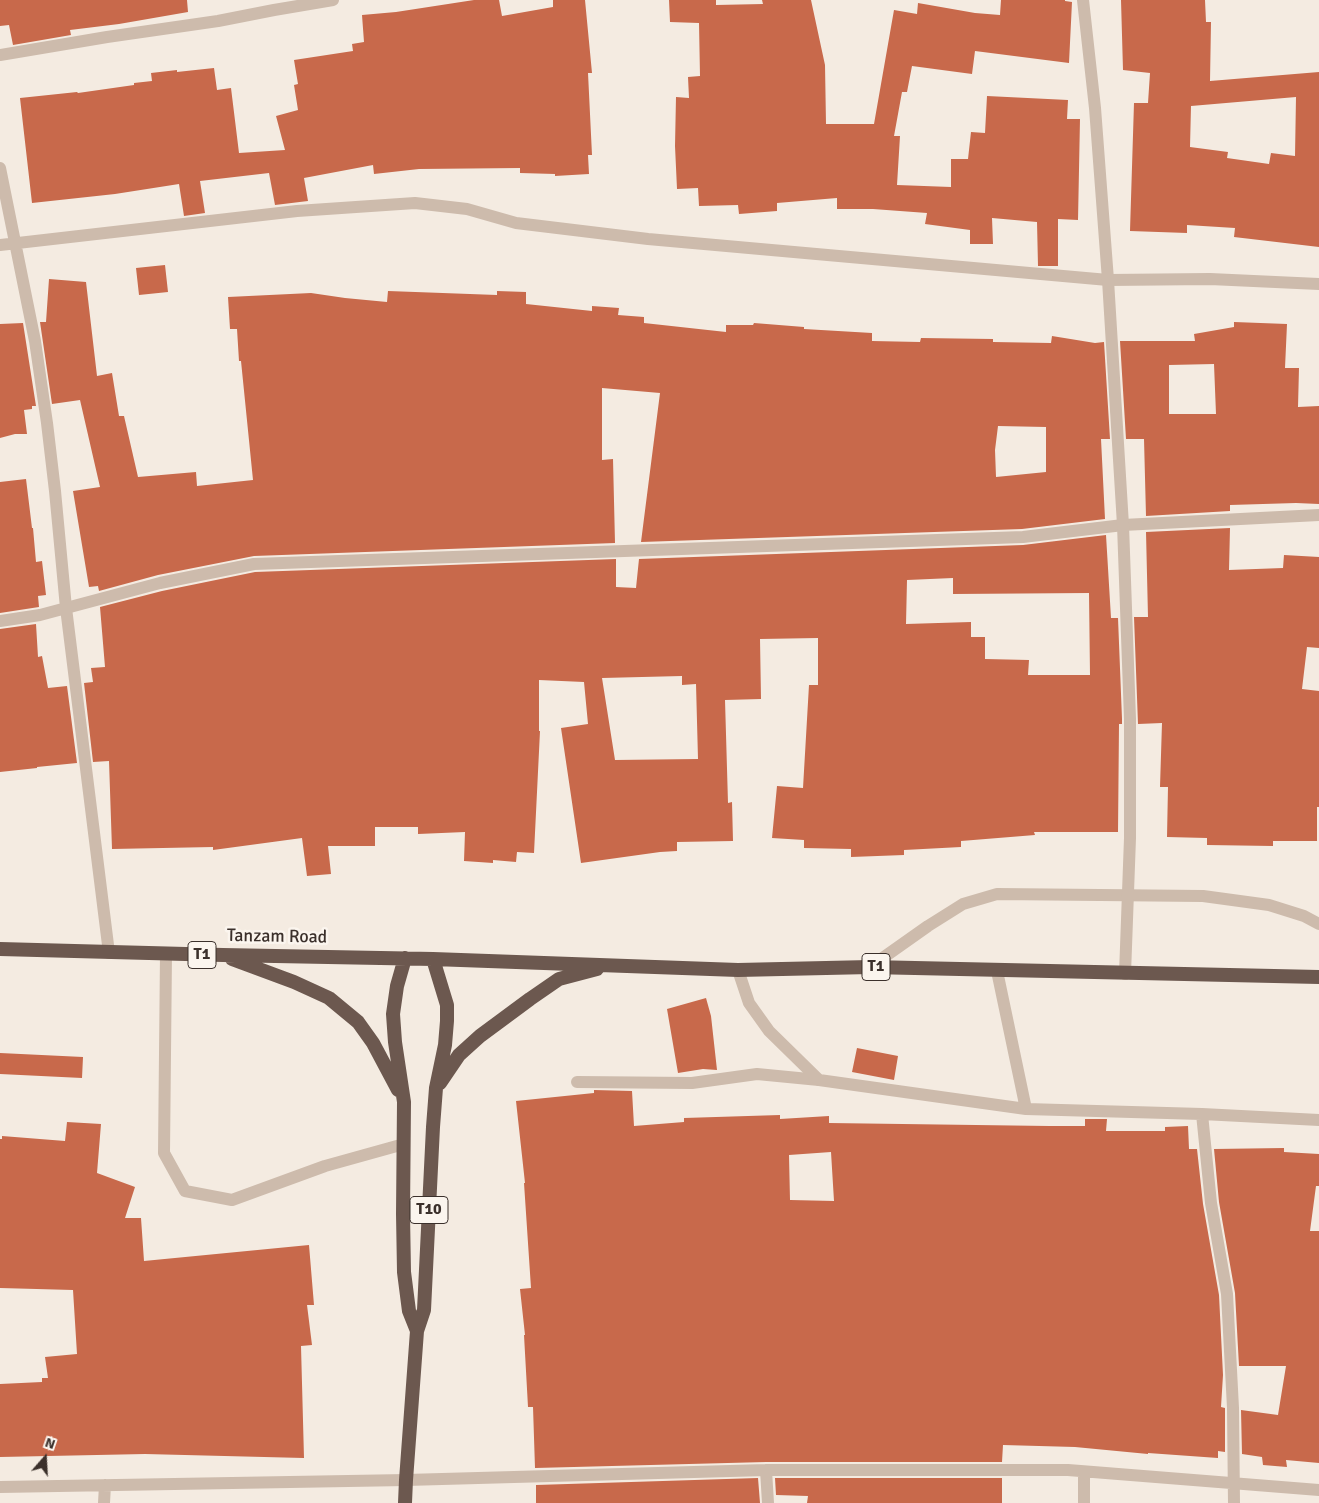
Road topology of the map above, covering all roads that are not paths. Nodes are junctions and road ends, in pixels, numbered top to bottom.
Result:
1 (334, 0) edge
2 (1083, 0) edge
3 (0, 55) edge
4 (0, 168) edge
5 (16, 245) junction
6 (0, 246) edge
7 (1108, 280) junction
8 (1319, 284) edge
9 (1319, 515) edge
10 (1123, 526) junction
11 (66, 608) junction
12 (0, 621) edge
13 (1128, 896) junction
14 (1319, 924) edge
15 (0, 949) edge
16 (109, 953) junction
17 (166, 954) junction
18 (223, 955) junction
19 (405, 958) junction
20 (433, 959) junction
21 (609, 966) junction
22 (870, 967) junction
23 (738, 970) junction
24 (998, 970) junction
25 (1125, 974) junction
26 (1319, 978) edge
27 (819, 1080) junction
28 (577, 1082) dead end
29 (436, 1088) junction
30 (404, 1102) junction
31 (1026, 1108) junction
32 (1202, 1114) junction
33 (1319, 1120) edge
34 (404, 1144) junction
35 (417, 1331) junction
36 (766, 1470) junction
37 (1084, 1472) junction
38 (406, 1480) junction
39 (1234, 1483) junction
40 (104, 1485) junction
41 (0, 1488) edge
42 (1319, 1490) edge
43 (104, 1503) edge
44 (405, 1503) edge
45 (768, 1503) edge
46 (1084, 1503) edge
47 (1234, 1503) edge

1 - 3 street
2 - 7 street
4 - 5 street
5 - 6 street
5 - 7 street
5 - 11 street
7 - 8 street
7 - 10 street
9 - 10 street
10 - 11 street
10 - 13 street
11 - 12 street
11 - 16 street
13 - 14 street
13 - 22 street
13 - 25 street
15 - 16 highway, Tanzam Road / T1
16 - 17 highway, Tanzam Road / T1
17 - 18 highway, Tanzam Road / T1
17 - 34 street
18 - 19 highway, Tanzam Road / T1
18 - 30 highway
19 - 20 highway, Tanzam Road / T1
19 - 30 highway, T10
20 - 21 highway, T1
20 - 29 highway, T10
21 - 23 highway, T1
21 - 29 highway
22 - 23 highway, T1
22 - 24 highway, T1
23 - 27 street
24 - 25 highway, T1
24 - 31 street
25 - 26 highway, T1
27 - 28 street
27 - 31 street
29 - 35 highway, T10
30 - 34 highway, T10
31 - 32 street
32 - 33 street
32 - 39 street
34 - 35 highway, T10
35 - 38 highway, T10
36 - 37 street
36 - 38 street
36 - 45 street
37 - 39 street
37 - 46 street
38 - 40 street
38 - 44 highway, T10
39 - 42 street
39 - 47 street
40 - 41 street
40 - 43 street

